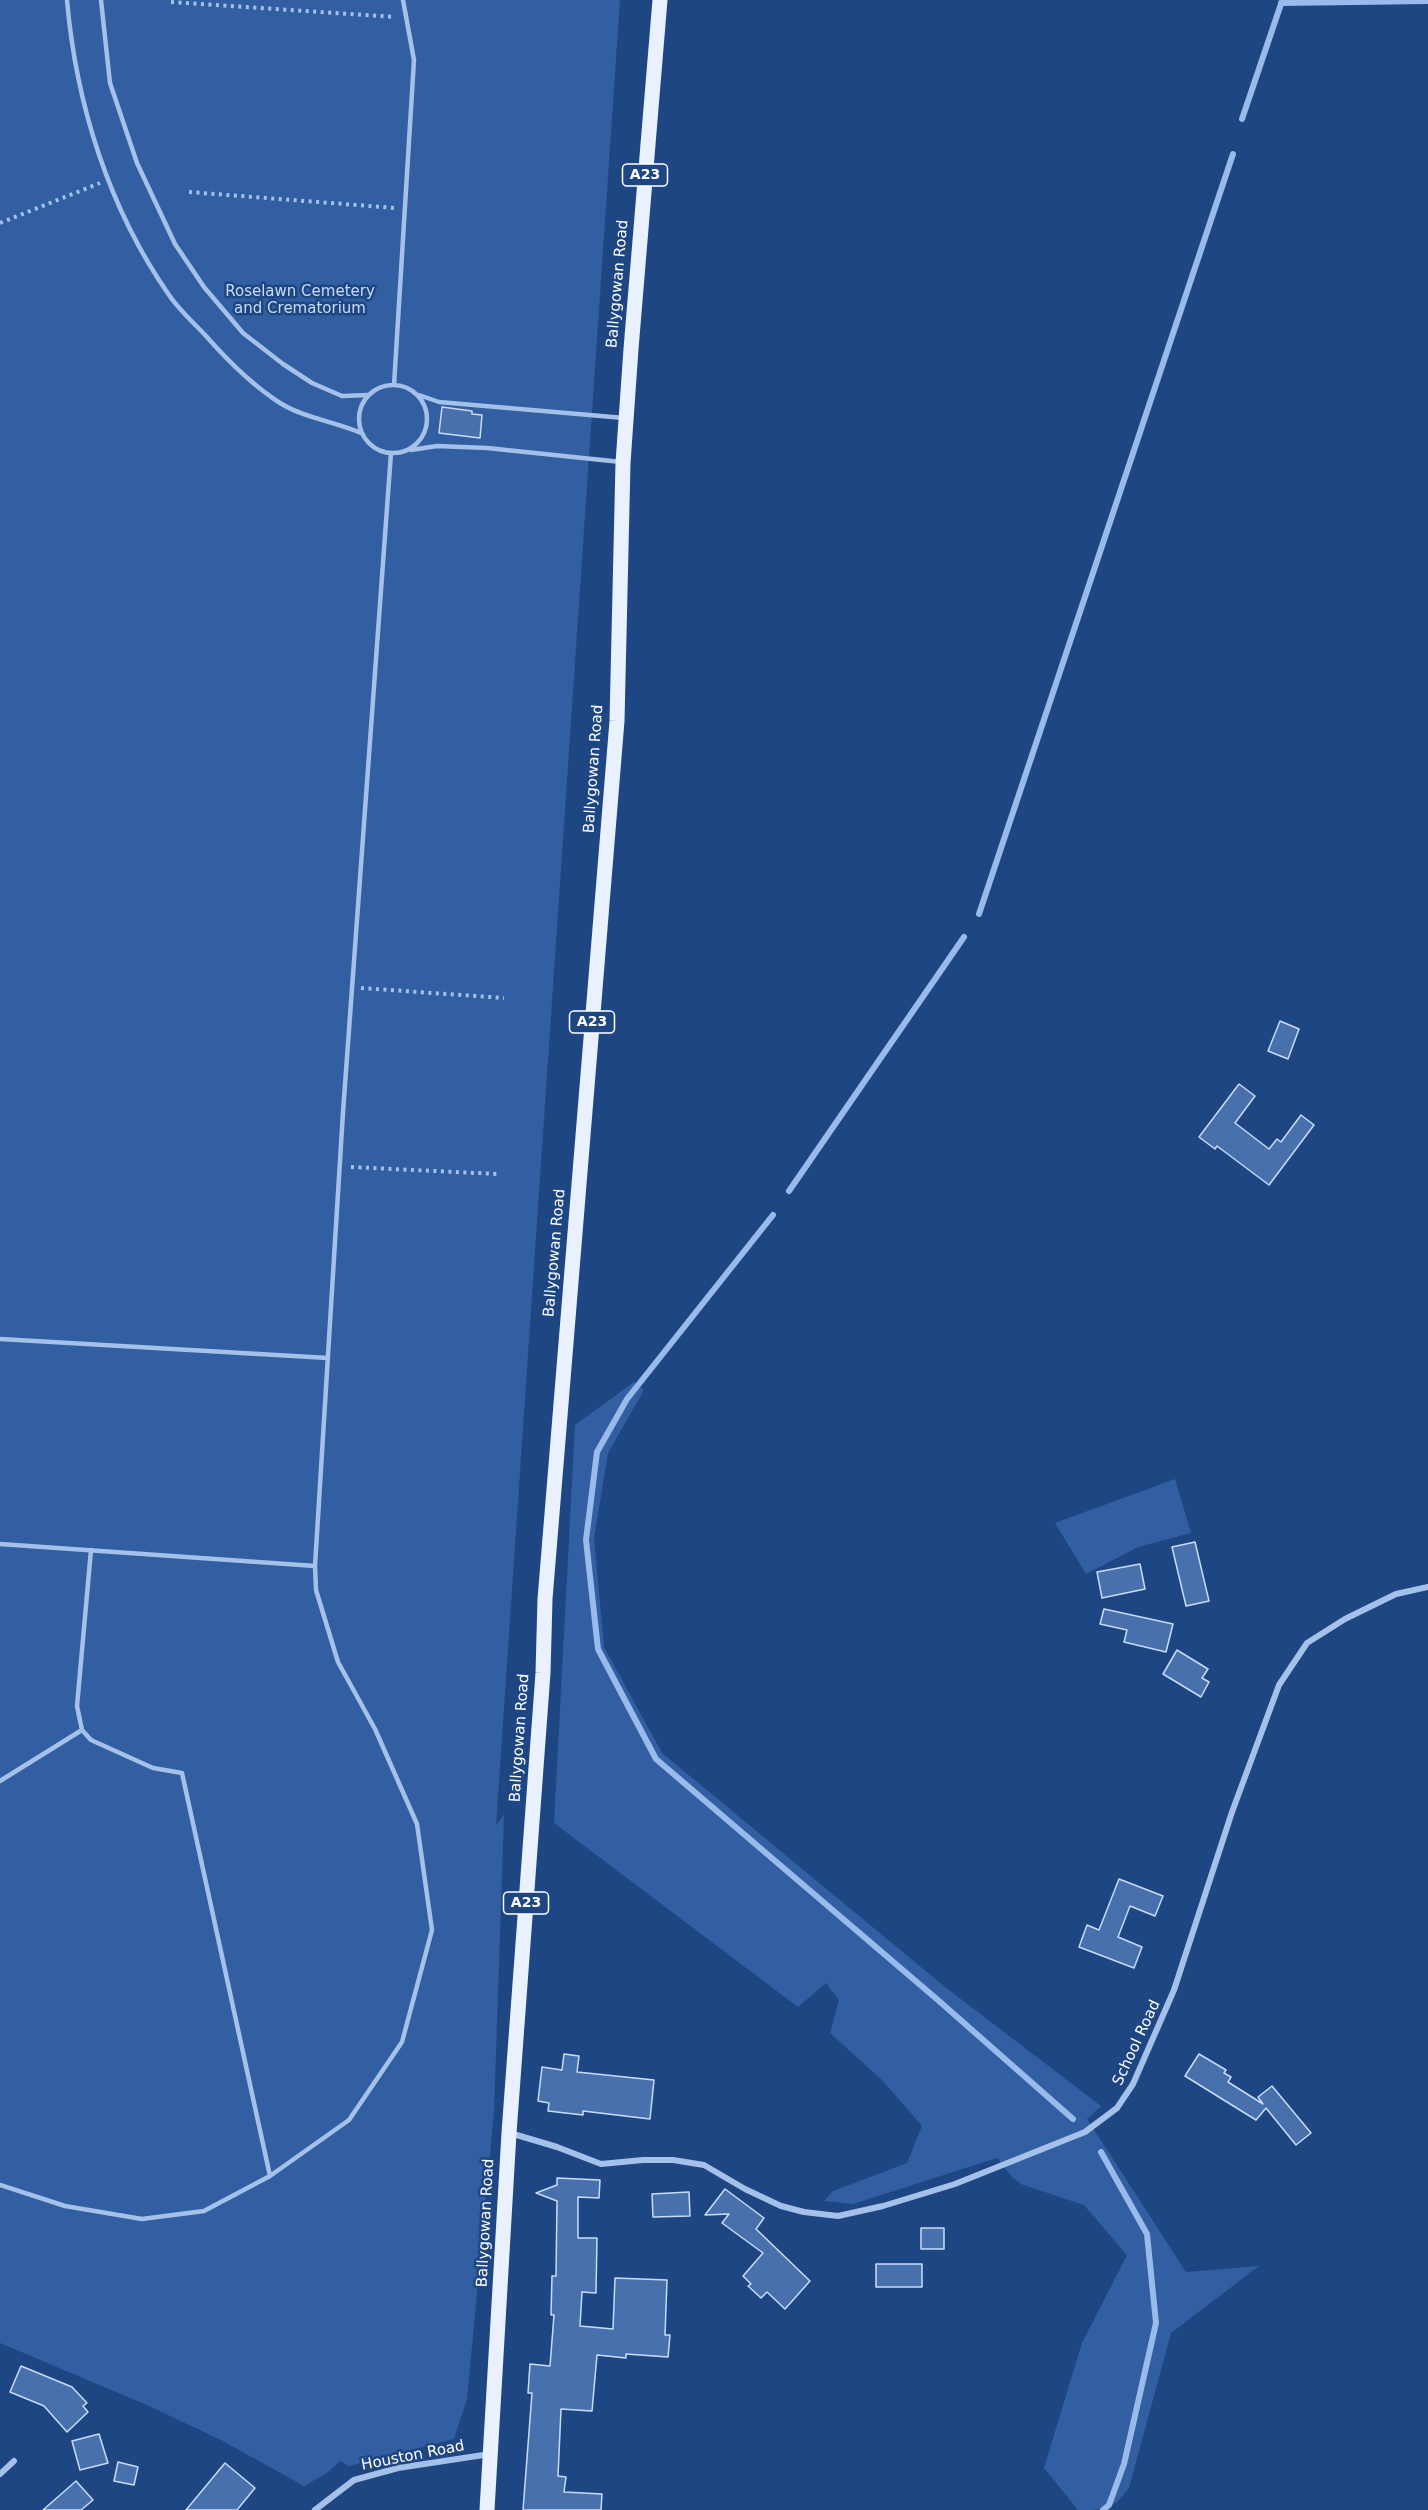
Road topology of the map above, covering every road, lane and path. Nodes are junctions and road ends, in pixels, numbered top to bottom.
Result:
1 (67, 0) edge
2 (101, 0) edge
3 (403, 0) edge
4 (660, 0) edge
5 (171, 2) dead end
6 (406, 18) junction
7 (107, 180) junction
8 (189, 192) dead end
9 (406, 209) junction
10 (0, 223) edge
11 (394, 385) junction
12 (416, 394) junction
13 (368, 395) junction
14 (627, 419) junction
15 (361, 433) junction
16 (410, 450) junction
17 (391, 453) junction
18 (623, 463) junction
19 (354, 988) junction
20 (504, 998) dead end
21 (340, 1167) junction
22 (497, 1174) dead end
23 (0, 1339) edge
24 (328, 1358) junction
25 (0, 1544) edge
26 (91, 1550) junction
27 (315, 1566) junction
28 (1428, 1587) edge
29 (82, 1730) junction
30 (0, 1781) edge
31 (509, 2133) junction
32 (270, 2176) junction
33 (0, 2184) edge
34 (490, 2454) junction
35 (14, 2461) dead end
36 (0, 2474) edge
37 (315, 2510) edge
38 (487, 2510) edge

1 - 7 lane
2 - 13 lane
3 - 6 lane
4 - 14 main road, Ballygowan Road / A23
5 - 6 path
6 - 9 lane
7 - 10 path
7 - 15 lane
8 - 9 path
9 - 11 lane
11 - 12 lane
11 - 13 lane
12 - 14 lane
12 - 16 lane
13 - 15 lane
14 - 18 main road, Ballygowan Road / A23
15 - 17 lane
16 - 17 lane
16 - 18 lane
17 - 19 lane
18 - 31 main road, Ballygowan Road / A23
19 - 20 path
19 - 21 lane
21 - 22 path
21 - 24 lane
23 - 24 lane
24 - 27 lane
25 - 26 lane
26 - 27 lane
26 - 29 lane
27 - 32 lane
28 - 31 street, School Road
29 - 30 lane
29 - 32 lane
31 - 34 main road, Ballygowan Road / A23
32 - 33 lane
34 - 37 street, Houston Road
34 - 38 main road, Ballygowan Road / A23
35 - 36 street

